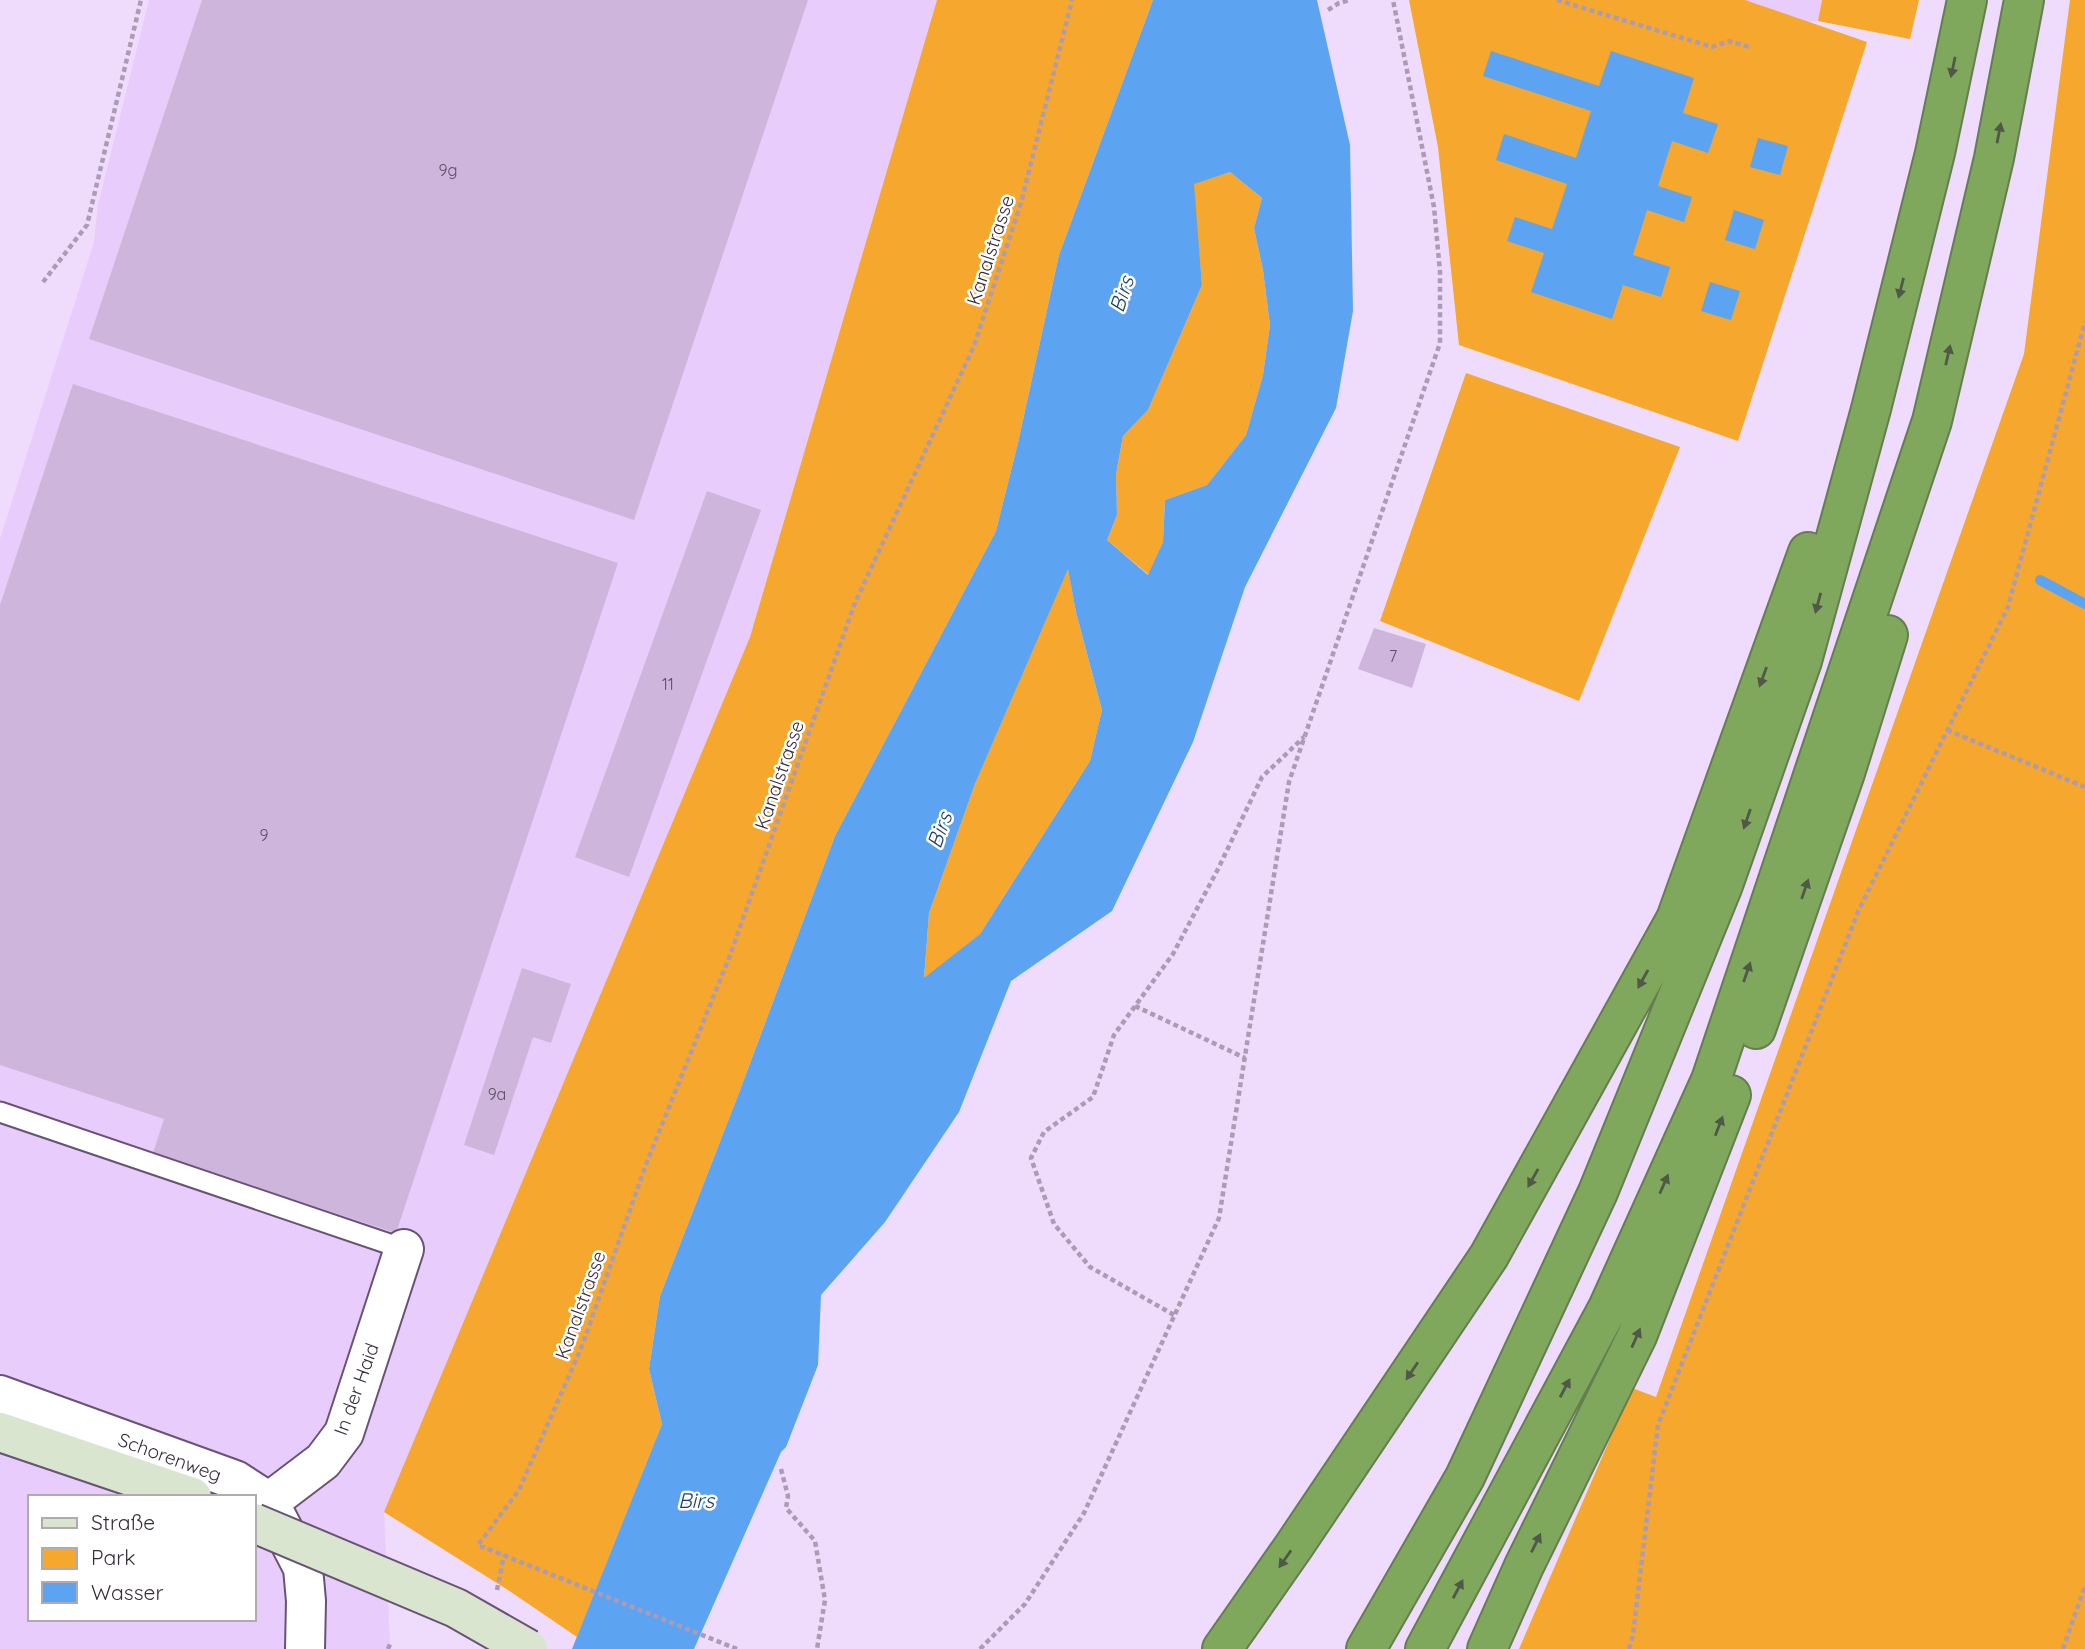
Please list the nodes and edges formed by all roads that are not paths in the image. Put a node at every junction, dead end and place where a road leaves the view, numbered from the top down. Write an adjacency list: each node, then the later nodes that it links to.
1 (1966, 0): 3 (highway, one-way to 3)
2 (2024, 0): 4 (highway, one-way to 2)
3 (1871, 409): 16 (highway, one-way to 16); 17 (highway, one-way to 17)
4 (1932, 421): 18 (highway, one-way to 4); 19 (highway, one-way to 4)
5 (0, 1112): 6 (lane)
6 (404, 1249): 11 (street, In der Haid)
7 (0, 1395): 10 (street, Schorenweg)
8 (0, 1432): 9 (main road)
9 (186, 1495)
10 (247, 1495)
11 (261, 1512): 12 (main road, bridge); 13 (street)
12 (366, 1569): 14 (main road, bridge); 15 (main road, bridge)
13 (304, 1649)
14 (489, 1649)
15 (528, 1649)
16 (1222, 1649)
17 (1366, 1649)
18 (1425, 1649)
19 (1487, 1649)

